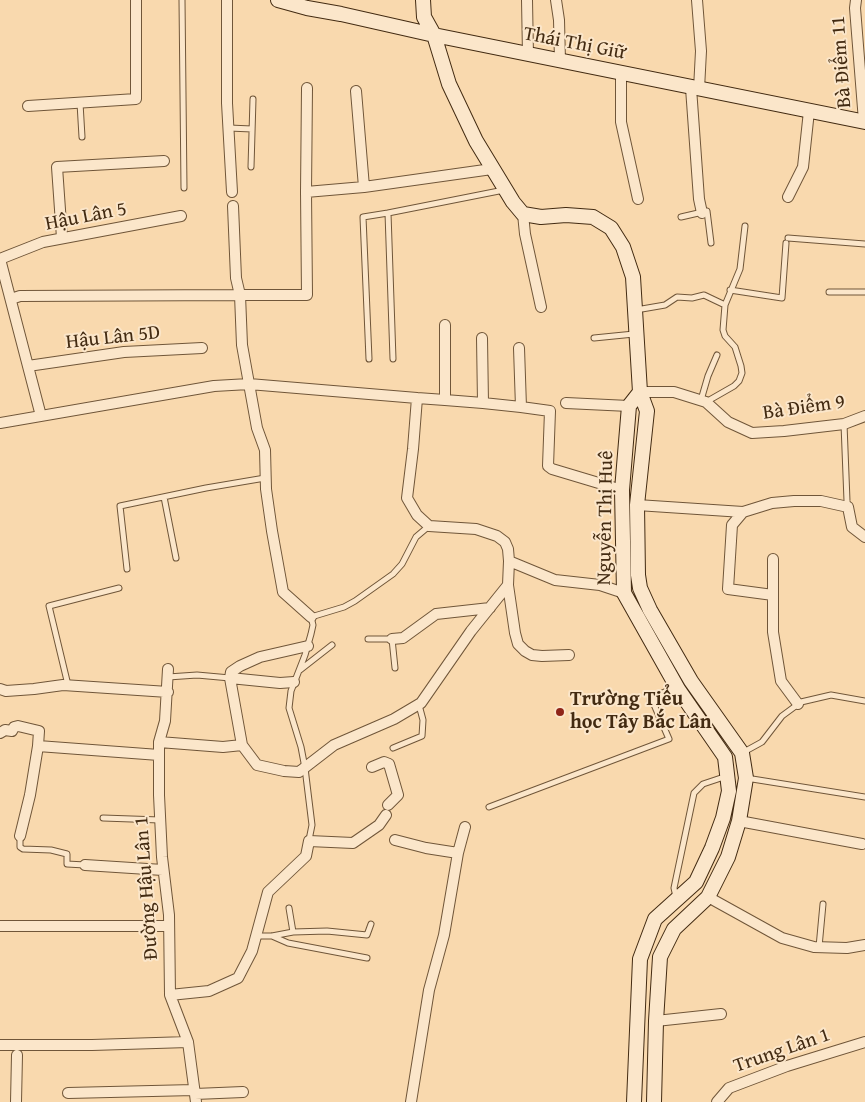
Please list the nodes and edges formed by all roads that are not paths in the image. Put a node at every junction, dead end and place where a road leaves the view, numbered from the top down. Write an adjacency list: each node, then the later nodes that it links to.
1 (136, 0): 18 (street)
2 (182, 0): 29 (lane)
3 (226, 0): 22 (street)
4 (278, 0): 10 (street, Thái Thị Giữ)
5 (423, 0): 10 (street)
6 (527, 0): 11 (street)
7 (556, 0): 12 (street)
8 (697, 0): 15 (street)
9 (856, 0): 21 (street, Bà Điểm 11)
10 (434, 36): 11 (street, Thái Thị Giữ); 27 (street)
11 (528, 55): 12 (street, Thái Thị Giữ)
12 (560, 61): 13 (street, Thái Thị Giữ)
13 (621, 73): 15 (street, Thái Thị Giữ); 34 (street)
14 (307, 88): 32 (street)
15 (695, 88): 20 (street, Thái Thị Giữ); 37 (street)
16 (356, 90): 28 (street)
17 (253, 99): 23 (lane)
18 (80, 103): 19 (street); 24 (lane)
19 (28, 106)
20 (809, 111): 21 (street, Thái Thị Giữ); 33 (street)
21 (865, 121)
22 (228, 128): 23 (lane); 31 (street)
23 (252, 129): 26 (lane)
24 (82, 138)
25 (164, 161): 42 (street)
26 (251, 167)
27 (492, 168): 28 (street); 30 (street)
28 (364, 187): 32 (street)
29 (184, 188)
30 (504, 190): 36 (lane); 38 (street)
31 (232, 192)
32 (306, 192): 49 (street)
33 (788, 197)
34 (638, 199)
35 (232, 206): 49 (street)
36 (388, 213): 61 (lane); 62 (lane)
37 (702, 213): 40 (lane); 43 (lane)
38 (523, 214): 52 (street); 53 (street, Nguyễn Thị Huê)
39 (181, 216): 42 (street, Hậu Lân 5)
40 (681, 217)
41 (745, 226): 46 (lane)
42 (62, 238): 45 (street, Hậu Lân 5)
43 (710, 243)
44 (865, 244): 46 (lane)
45 (0, 259): 50 (street)
46 (730, 290): 51 (lane)
47 (829, 292): 48 (lane)
48 (865, 292)
49 (240, 295): 50 (street); 64 (street)
50 (11, 299): 63 (street)
51 (725, 305): 53 (lane); 68 (lane)
52 (541, 307)
53 (636, 310): 55 (street, Nguyễn Thị Huê)
54 (445, 325): 67 (street)
55 (638, 334): 57 (lane); 65 (street, Nguyễn Thị Huê)
56 (482, 338): 69 (street)
57 (594, 338)
58 (202, 348): 63 (street, Hậu Lân 5D)
59 (519, 348): 72 (street)
60 (717, 355): 68 (lane)
61 (369, 359)
62 (393, 359)
63 (28, 366): 73 (street)
64 (249, 384): 66 (street); 73 (street); 77 (street)
65 (640, 392): 68 (street, Bà Điểm 9); 71 (street); 80 (street, Nguyễn Thị Huê)
66 (417, 398): 67 (street); 83 (street)
67 (445, 400): 69 (street)
68 (704, 401): 76 (street, Bà Điểm 9)
69 (483, 403): 72 (street)
70 (566, 403): 71 (street)
71 (629, 406): 78 (street, Nguyễn Thị Huê)
72 (521, 407): 78 (street)
73 (42, 416): 75 (street)
74 (865, 416): 76 (street, Bà Điểm 9)
75 (0, 423)
76 (844, 424): 81 (lane)
77 (266, 478): 79 (lane); 94 (street)
78 (622, 490): 91 (street, Nguyễn Thị Huê)
79 (164, 497): 85 (lane); 88 (lane)
80 (637, 505): 82 (street); 105 (street, Nguyễn Thị Huê)
81 (848, 508): 82 (street); 84 (street)
82 (743, 512): 92 (street)
83 (429, 526): 87 (street); 94 (lane)
84 (865, 536)
85 (176, 558)
86 (772, 558): 92 (street)
87 (509, 561): 89 (street); 91 (street)
88 (127, 569)
89 (508, 585): 93 (street); 99 (street)
90 (119, 588): 106 (lane)
91 (624, 593): 107 (street, Nguyễn Thị Huê)
92 (773, 594): 113 (street)
93 (490, 608): 96 (street); 112 (street)
94 (311, 617): 98 (lane)
95 (368, 639): 96 (lane)
96 (392, 639): 100 (lane)
97 (332, 645): 101 (lane)
98 (308, 646): 101 (lane); 103 (street)
99 (569, 655)
100 (395, 668)
101 (299, 670): 104 (lane)
102 (168, 673): 103 (lane); 109 (street, Đường Hậu Lân 1)
103 (230, 678): 104 (street); 116 (street)
104 (294, 682): 122 (lane)
105 (691, 682): 107 (street); 119 (street, Nguyễn Thị Huê)
106 (68, 685): 108 (street); 109 (street)
107 (678, 689): 110 (street); 123 (street, Nguyễn Thị Huê)
108 (0, 690)
109 (168, 692): 115 (street, Đường Hậu Lân 1)
110 (652, 700): 126 (lane)
111 (865, 701): 113 (lane)
112 (418, 704): 118 (lane); 122 (street)
113 (798, 704): 119 (lane)
114 (0, 733): 117 (street)
115 (159, 742): 116 (street); 120 (street, Đường Hậu Lân 1)
116 (242, 745): 122 (street)
117 (38, 746): 120 (street); 131 (street)
118 (393, 748)
119 (742, 753): 124 (street, Nguyễn Thị Huê)
120 (159, 755): 128 (street, Đường Hậu Lân 1)
121 (372, 767): 133 (street)
122 (305, 768): 133 (lane)
123 (727, 776): 139 (street, Nguyễn Thị Huê); 139 (lane)
124 (746, 778): 125 (lane); 129 (street, Nguyễn Thị Huê)
125 (865, 797)
126 (489, 807)
127 (103, 818): 128 (lane)
128 (160, 820): 137 (street, Đường Hậu Lân 1)
129 (739, 821): 134 (street); 138 (street, Nguyễn Thị Huê)
130 (465, 826): 135 (street)
131 (20, 836): 136 (lane)
132 (395, 840): 135 (street)
133 (309, 841): 146 (street)
134 (862, 844)
135 (458, 853): 162 (street)
136 (85, 865): 137 (street)
137 (163, 870): 144 (street, Đường Hậu Lân 1)
138 (708, 897): 149 (street); 153 (street, Nguyễn Thị Huê)
139 (677, 899): 163 (street, Nguyễn Thị Huê)
140 (823, 904): 149 (lane)
141 (289, 908): 145 (lane)
142 (372, 924): 145 (lane)
143 (0, 926): 144 (street)
144 (169, 926): 151 (street, Đường Hậu Lân 1)
145 (293, 932): 147 (lane)
146 (256, 936): 147 (lane); 151 (street)
147 (272, 936): 150 (lane)
148 (865, 945): 149 (street)
149 (819, 947)
150 (366, 958)
151 (170, 995): 154 (street, Đường Hậu Lân 1)
152 (721, 1014): 153 (street)
153 (656, 1021): 164 (street, Nguyễn Thị Huê)
154 (188, 1042): 156 (street); 160 (street, Đường Hậu Lân 1)
155 (865, 1042): 165 (street, Trung Lân 1)
156 (0, 1045)
157 (17, 1055): 161 (street)
158 (243, 1092): 160 (street)
159 (68, 1093): 160 (street)
160 (195, 1095)
161 (16, 1102)
162 (411, 1102)
163 (634, 1102)
164 (654, 1102)
165 (717, 1102)

